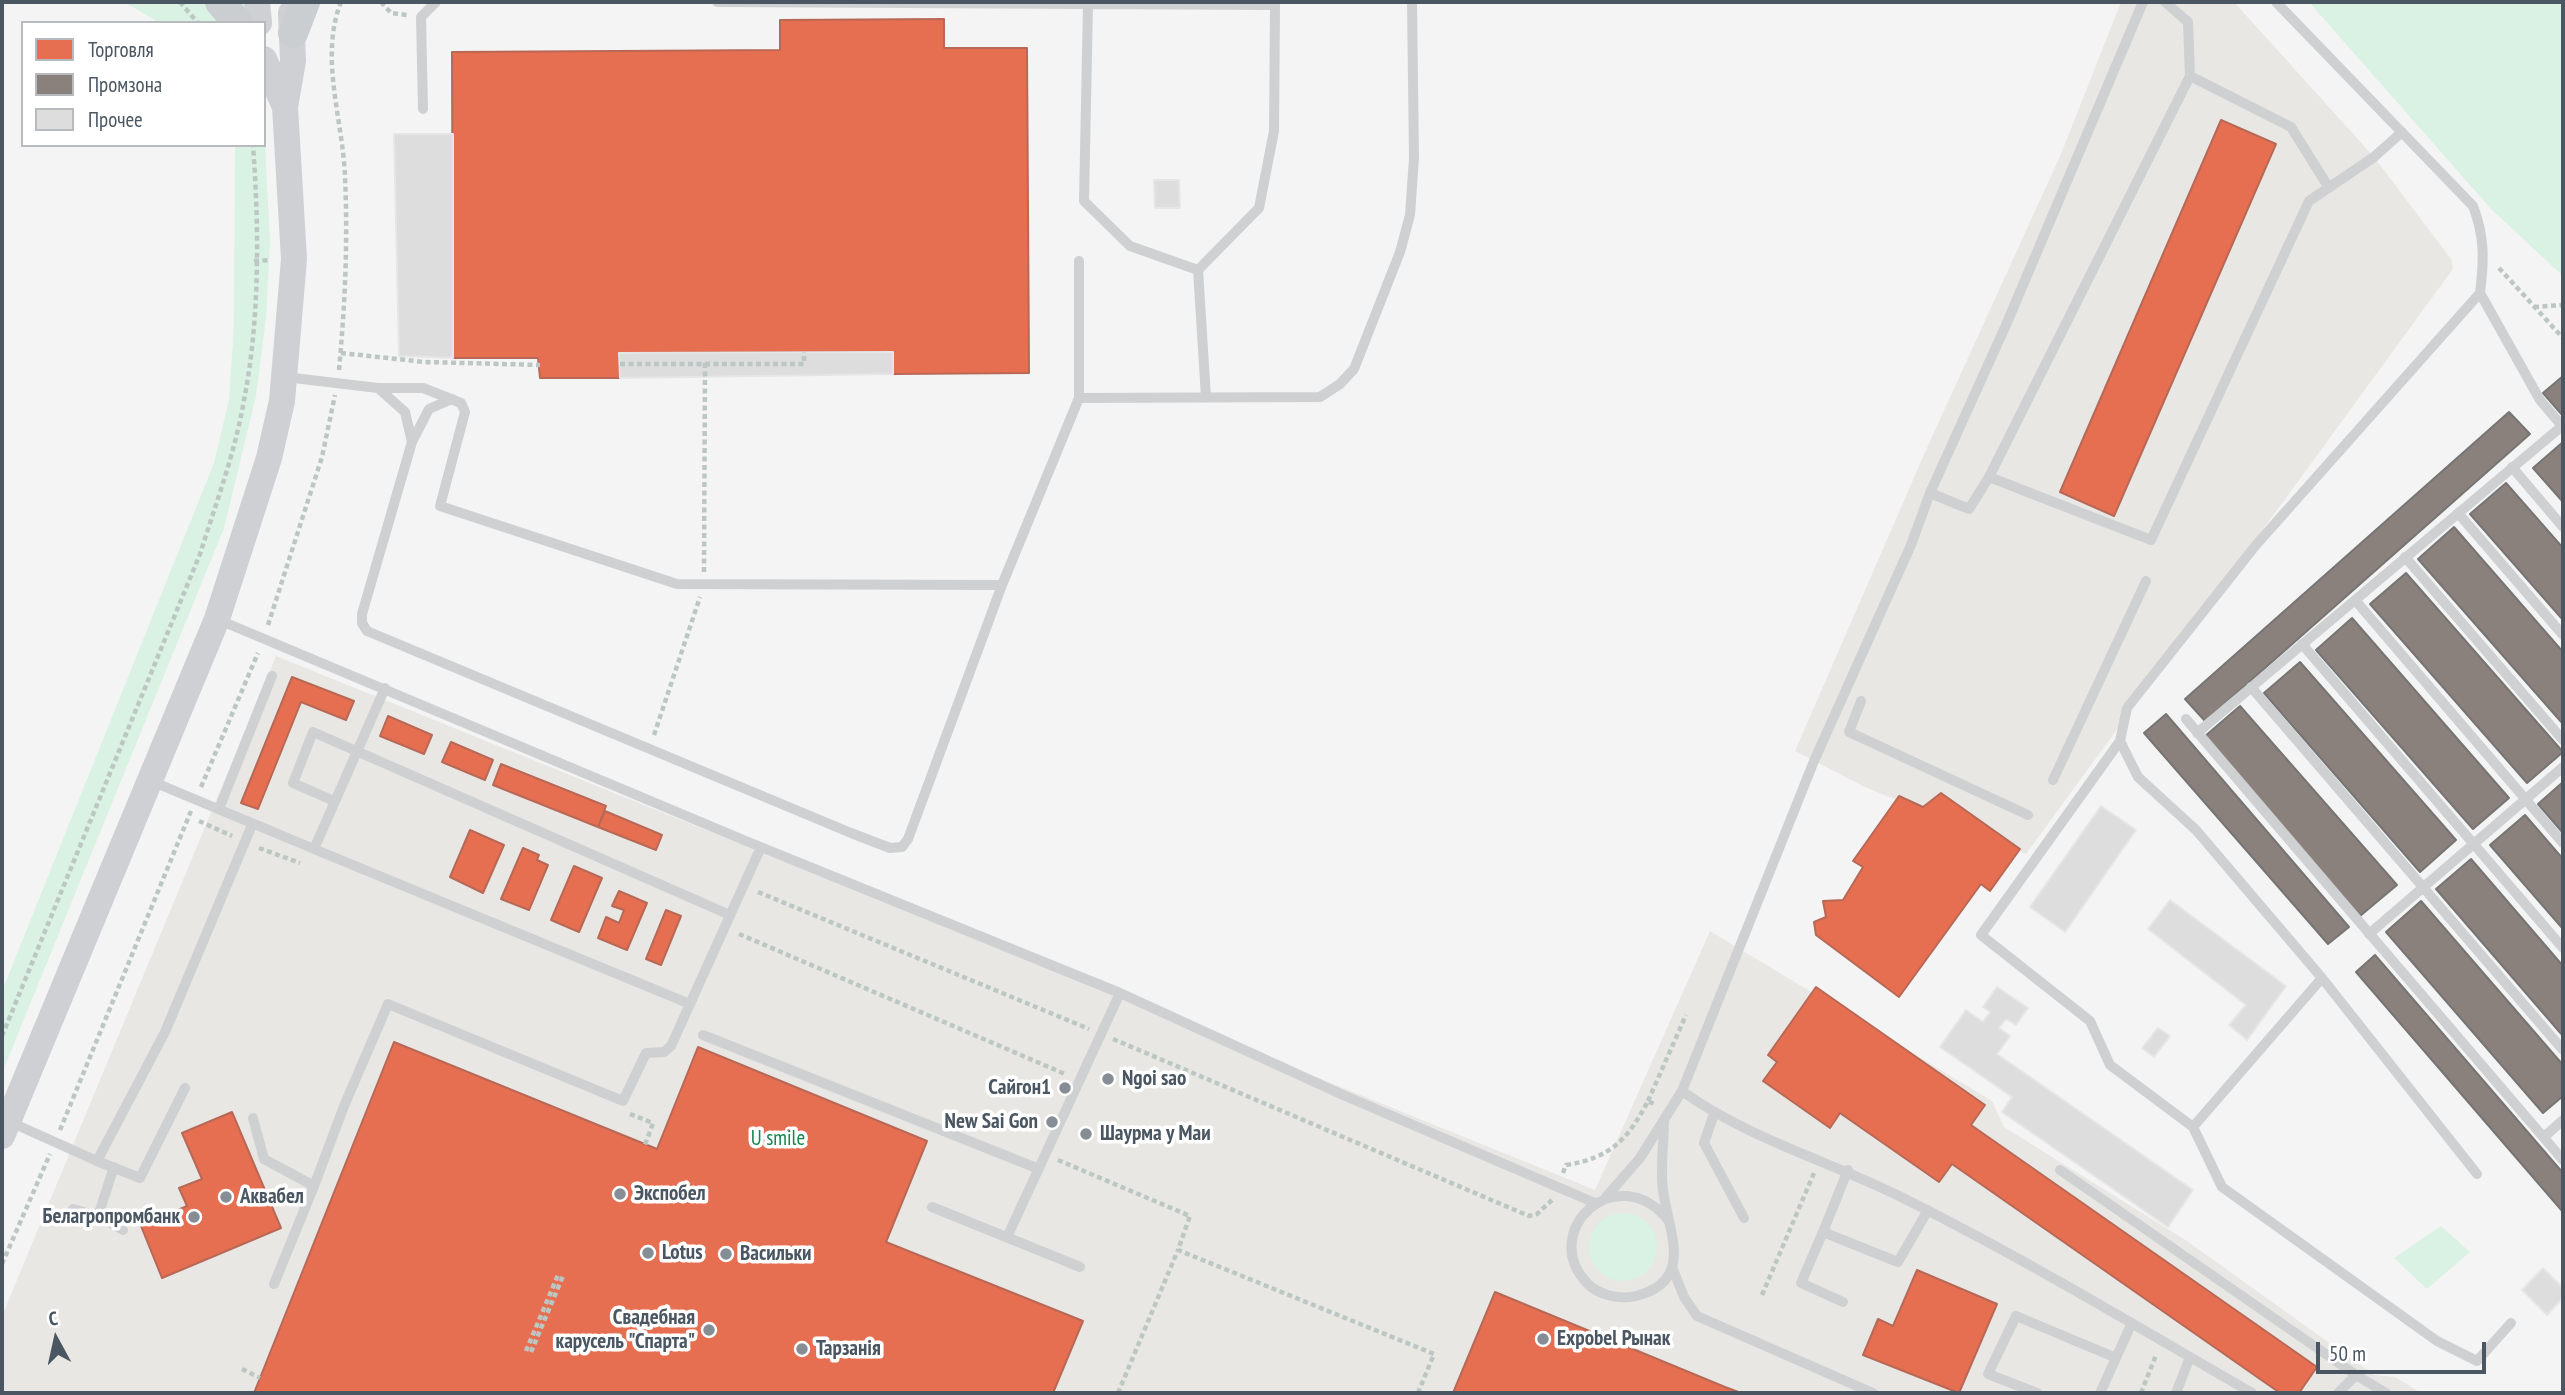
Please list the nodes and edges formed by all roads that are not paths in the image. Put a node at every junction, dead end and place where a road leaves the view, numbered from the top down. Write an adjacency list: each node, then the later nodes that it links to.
1 (220, 2): 12 (main road)
2 (257, 2): 13 (main road)
3 (290, 2): 14 (main road)
4 (305, 2): 14 (main road)
5 (436, 2): 18 (lane)
6 (717, 2): 11 (lane)
7 (1412, 2): 26 (lane)
8 (2143, 2): 33 (lane)
9 (2165, 2): 16 (lane)
10 (2276, 2): 19 (lane)
11 (1088, 5): 22 (lane); 22 (lane)
12 (236, 21)
13 (259, 21)
14 (293, 33): 17 (main road)
15 (266, 64): 17 (main road)
16 (2190, 76): 20 (lane); 32 (lane)
17 (285, 107): 24 (main road)
18 (424, 109)
19 (2402, 132): 20 (lane); 23 (lane)
20 (2329, 188): 32 (lane)
21 (1079, 261): 27 (lane)
22 (1198, 270): 26 (lane)
23 (2480, 293): 29 (lane); 50 (lane)
24 (285, 377): 25 (lane); 40 (main road)
25 (378, 388): 28 (lane); 30 (lane)
26 (1206, 397): 27 (lane)
27 (1079, 398): 38 (lane)
28 (452, 399): 30 (lane); 38 (lane)
29 (2563, 426): 31 (lane)
30 (412, 442): 38 (lane)
31 (2512, 467): 34 (lane); 35 (lane)
32 (1989, 477): 33 (lane)
33 (1930, 493): 74 (lane)
34 (2458, 513): 36 (lane); 41 (lane)
35 (2563, 527)
36 (2405, 557): 39 (lane); 49 (lane)
37 (2146, 581): 53 (lane)
38 (1002, 584)
39 (2355, 600): 42 (lane); 55 (lane)
40 (217, 619): 45 (lane); 54 (main road)
41 (2563, 635)
42 (2302, 644): 44 (lane); 61 (lane)
43 (272, 677): 57 (lane)
44 (2251, 687): 48 (lane); 64 (lane)
45 (386, 688): 51 (lane); 62 (lane)
46 (1861, 701): 58 (lane)
47 (2186, 719): 48 (lane)
48 (2197, 733): 66 (lane)
49 (2563, 740)
50 (2120, 741): 68 (lane); 79 (lane)
51 (355, 750): 56 (lane); 56 (lane); 65 (lane)
52 (2563, 767): 55 (lane)
53 (2053, 780)
54 (150, 781): 57 (lane); 80 (main road)
55 (2526, 799): 60 (lane); 61 (lane)
56 (334, 802): 63 (lane)
57 (219, 808): 59 (lane)
58 (2028, 815)
59 (252, 825): 63 (lane); 83 (lane)
60 (2563, 843)
61 (2474, 844): 64 (lane); 67 (lane)
62 (761, 847): 65 (lane); 69 (lane)
63 (314, 849): 70 (lane)
64 (2423, 887): 66 (lane); 72 (lane)
65 (730, 915): 70 (lane)
66 (2369, 934): 81 (lane)
67 (2563, 948)
68 (2322, 978): 79 (lane); 88 (lane)
69 (1120, 993): 85 (lane); 91 (lane)
70 (691, 1004): 89 (lane)
71 (703, 1035): 85 (lane)
72 (2563, 1050)
73 (185, 1088): 84 (lane)
74 (1682, 1091): 75 (lane); 78 (lane)
75 (1714, 1114): 86 (lane); 96 (lane)
76 (253, 1118): 89 (lane)
77 (2563, 1120): 81 (lane)
78 (1664, 1121): 90 (lane); 97 (lane)
79 (2193, 1127): 105 (lane)
80 (5, 1129): 83 (lane)
81 (2544, 1137): 82 (lane)
82 (2563, 1160)
83 (97, 1161): 84 (lane)
84 (114, 1167): 95 (lane)
85 (1038, 1169): 100 (lane)
86 (1848, 1170): 94 (lane); 99 (lane)
87 (2060, 1170): 109 (lane)
88 (2477, 1174)
89 (314, 1186): 103 (lane)
90 (1606, 1197): 91 (lane); 97 (lane)
91 (1595, 1203): 102 (lane)
92 (932, 1207): 100 (lane)
93 (73, 1209): 95 (lane)
94 (1928, 1210): 99 (lane); 106 (lane)
95 (98, 1216): 98 (lane)
96 (1744, 1218)
97 (1669, 1221): 102 (lane)
98 (123, 1230)
99 (1823, 1232): 104 (lane)
100 (1008, 1235): 101 (lane)
101 (1080, 1266)
102 (1672, 1267): 110 (lane)
103 (274, 1284)
104 (1843, 1302)
105 (2511, 1323)
106 (2131, 1325): 107 (lane); 108 (lane)
107 (2114, 1357): 111 (lane); 112 (lane)
108 (2190, 1357): 113 (lane); 114 (lane)
109 (2357, 1375): 115 (lane); 116 (lane)
110 (1873, 1393)
111 (2037, 1393)
112 (2100, 1393)
113 (2176, 1393)
114 (2252, 1393)
115 (2338, 1393)
116 (2386, 1393)

